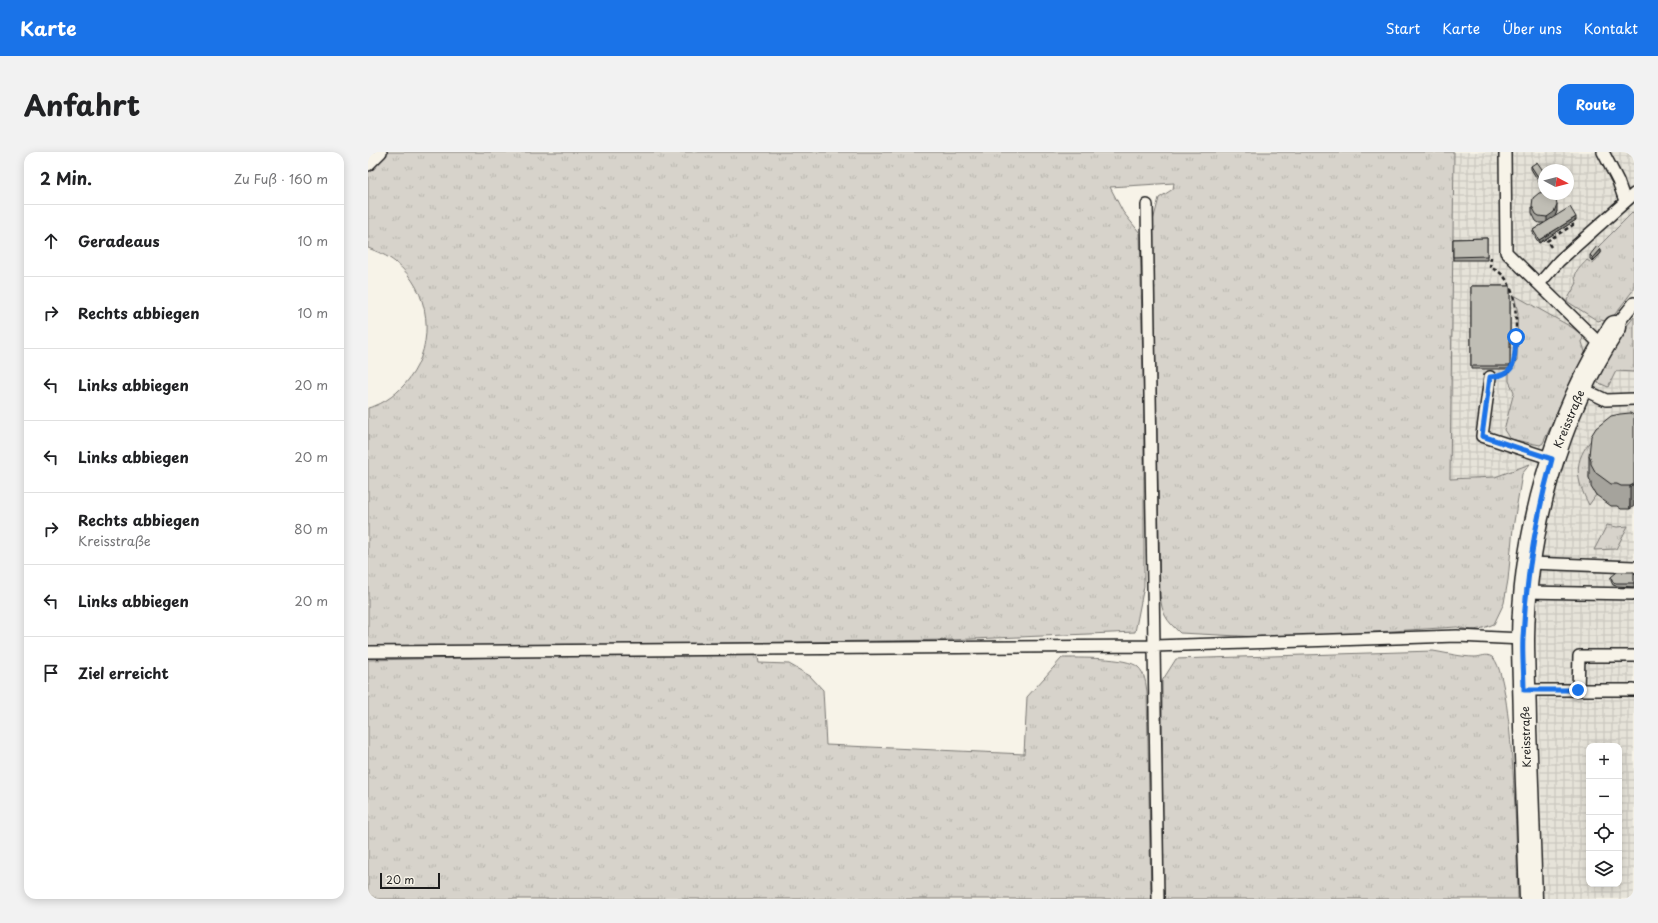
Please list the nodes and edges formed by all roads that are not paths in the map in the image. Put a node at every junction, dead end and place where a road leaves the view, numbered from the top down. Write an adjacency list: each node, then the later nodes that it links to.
1 (381, 152): 4 (lane)
2 (1505, 152): 8 (lane)
3 (1603, 152): 6 (lane)
4 (368, 165)
5 (1634, 194): 6 (lane)
6 (1625, 201): 8 (lane)
7 (1147, 205): 21 (lane)
8 (1539, 284): 11 (lane)
9 (1634, 302): 10 (lane)
10 (1615, 327): 11 (street, Kreisstraße)
11 (1602, 346): 13 (street, Kreisstraße)
12 (1490, 377): 15 (lane)
13 (1581, 388): 14 (lane); 15 (street, Kreisstraße)
14 (1634, 399)
15 (1552, 459): 16 (street, Kreisstraße)
16 (1530, 563): 17 (lane); 18 (street, Kreisstraße)
17 (1634, 566)
18 (1526, 592): 19 (lane); 20 (street, Kreisstraße)
19 (1634, 594)
20 (1523, 639): 21 (lane); 24 (street, Kreisstraße)
21 (1154, 646): 22 (lane); 27 (lane)
22 (368, 652)
23 (1634, 656): 25 (lane)
24 (1524, 690): 25 (lane); 28 (street, Kreisstraße)
25 (1578, 690): 26 (lane)
26 (1634, 690)
27 (1158, 899)
28 (1531, 899)

